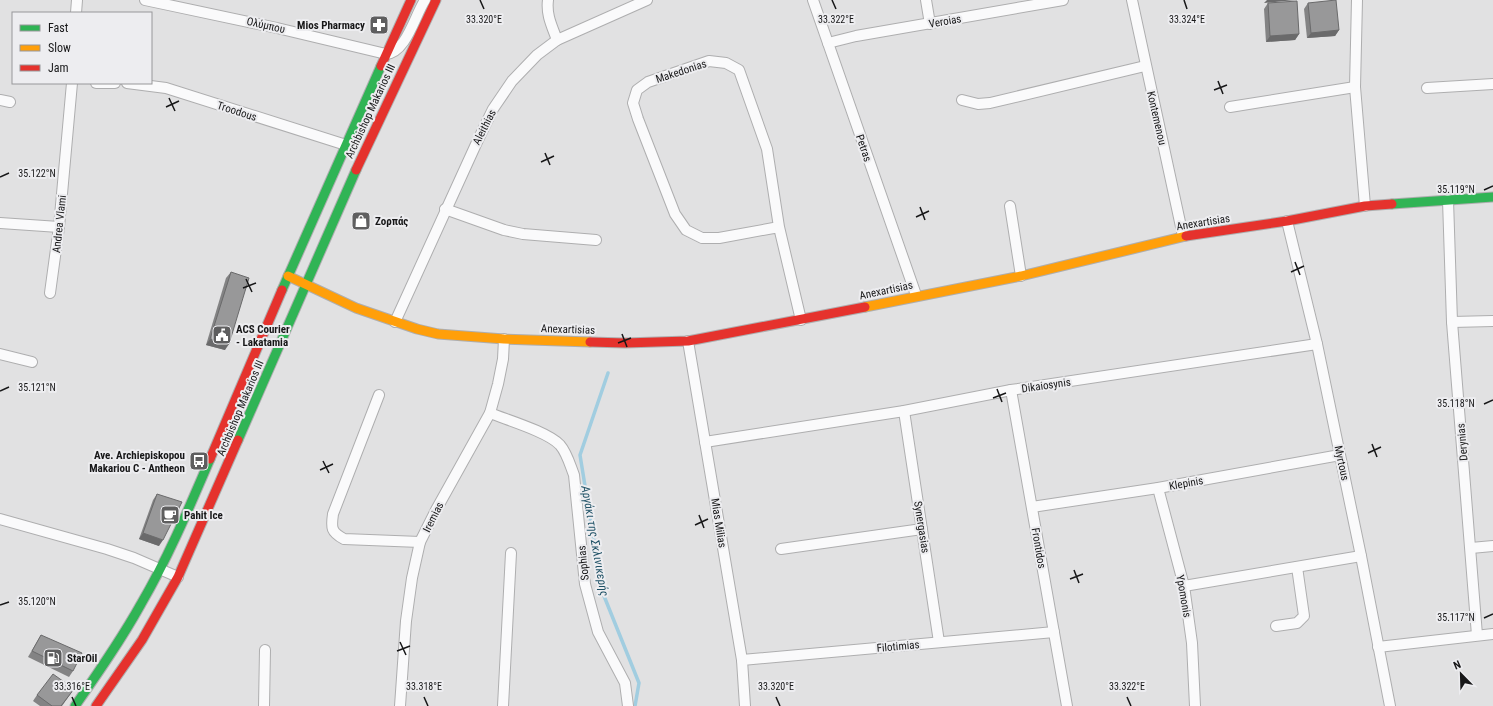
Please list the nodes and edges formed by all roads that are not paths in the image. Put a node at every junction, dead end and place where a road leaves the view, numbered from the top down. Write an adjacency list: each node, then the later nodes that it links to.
1 (77, 0): 13 (street)
2 (145, 0): 17 (street, Ολύμπου)
3 (411, 0): 17 (main road, Archbishop Makarios III)
4 (425, 0): 17 (street)
5 (436, 0): 40 (main road, Archbishop Makarios III)
6 (548, 0): 15 (street)
7 (647, 0): 15 (street, Aleithias)
8 (813, 0): 16 (street, Petras)
9 (926, 0): 14 (street)
10 (1063, 0): 14 (street, Veroias)
11 (1132, 0): 18 (street, Kontemenou)
12 (1357, 0): 22 (street)
13 (76, 12)
14 (930, 24): 16 (street, Veroias)
15 (558, 40): 31 (street, Aleithias)
16 (828, 43): 42 (street, Petras)
17 (386, 54): 26 (main road, Archbishop Makarios III)
18 (1145, 66): 24 (street); 36 (street, Kontemenou)
19 (72, 84): 34 (street, Andrea Vlami)
20 (135, 84): 26 (street, Troodous)
21 (1493, 84): 23 (street)
22 (1355, 87): 25 (street); 30 (street)
23 (1427, 88)
24 (962, 100)
25 (1230, 107)
26 (346, 145): 38 (main road, Archbishop Makarios III)
27 (1493, 197): 28 (main road, Anexartisias)
28 (1448, 200): 30 (main road, Anexartisias); 46 (street, Derynias)
29 (1010, 206): 39 (street)
30 (1365, 206): 32 (main road, Anexartisias)
31 (445, 209): 37 (street); 45 (street, Aleithias)
32 (1287, 221): 36 (main road, Anexartisias); 49 (street, Myrtous)
33 (0, 223): 34 (street)
34 (59, 227): 41 (street, Andrea Vlami)
35 (779, 227): 35 (street, Makedonias); 43 (street, Makedonias)
36 (1183, 236): 39 (main road, Anexartisias)
37 (596, 240)
38 (288, 276): 40 (main road, Anexartisias); 69 (main road, Archbishop Makarios III)
39 (1021, 276): 42 (main road, Anexartisias)
40 (306, 284): 45 (main road, Anexartisias); 70 (main road, Archbishop Makarios III)
41 (50, 293)
42 (916, 296): 43 (main road, Anexartisias)
43 (801, 320): 48 (main road, Anexartisias)
44 (1493, 321): 46 (street)
45 (395, 322): 47 (main road, Anexartisias)
46 (1452, 322): 64 (street, Derynias)
47 (504, 339): 48 (main road, Anexartisias); 55 (street, Iremias)
48 (688, 341): 56 (street, Mias Milias)
49 (1317, 344): 52 (street, Dikaiosynis); 57 (street, Myrtous)
50 (0, 354): 51 (street)
51 (32, 362)
52 (1011, 390): 54 (street, Dikaiosynis); 59 (street, Frontidos)
53 (379, 395): 62 (street)
54 (904, 411): 56 (street, Dikaiosynis); 61 (street, Synergasias)
55 (490, 413): 62 (street, Iremias); 85 (street, Sophias)
56 (705, 442): 79 (street, Mias Milias)
57 (1340, 455): 58 (street, Klepinis); 67 (street, Myrtous)
58 (1158, 488): 59 (street, Klepinis); 71 (street, Ypomonis)
59 (1032, 507): 73 (street, Frontidos)
60 (0, 519): 69 (street)
61 (922, 529): 65 (street); 76 (street, Synergasias)
62 (420, 542): 83 (street, Iremias)
63 (1493, 546): 64 (street)
64 (1471, 548): 75 (street, Derynias)
65 (781, 549)
66 (511, 553): 84 (street)
67 (1361, 556): 68 (street); 77 (street, Myrtous)
68 (1297, 567): 71 (street); 72 (street)
69 (160, 570): 70 (street); 80 (main road, Archbishop Makarios III)
70 (178, 578): 81 (main road, Archbishop Makarios III)
71 (1184, 586): 88 (street, Ypomonis)
72 (1276, 626)
73 (1054, 632): 76 (street, Filotimias); 87 (street, Frontidos)
74 (1493, 634): 75 (street)
75 (1477, 636): 77 (street)
76 (939, 642): 79 (street, Filotimias)
77 (1378, 647): 89 (street, Myrtous)
78 (265, 650): 82 (street)
79 (742, 660): 86 (street, Mias Milias)
80 (75, 706)
81 (96, 706)
82 (264, 706)
83 (400, 706)
84 (503, 706)
85 (628, 706)
86 (745, 706)
87 (1068, 706)
88 (1195, 706)
89 (1390, 706)

